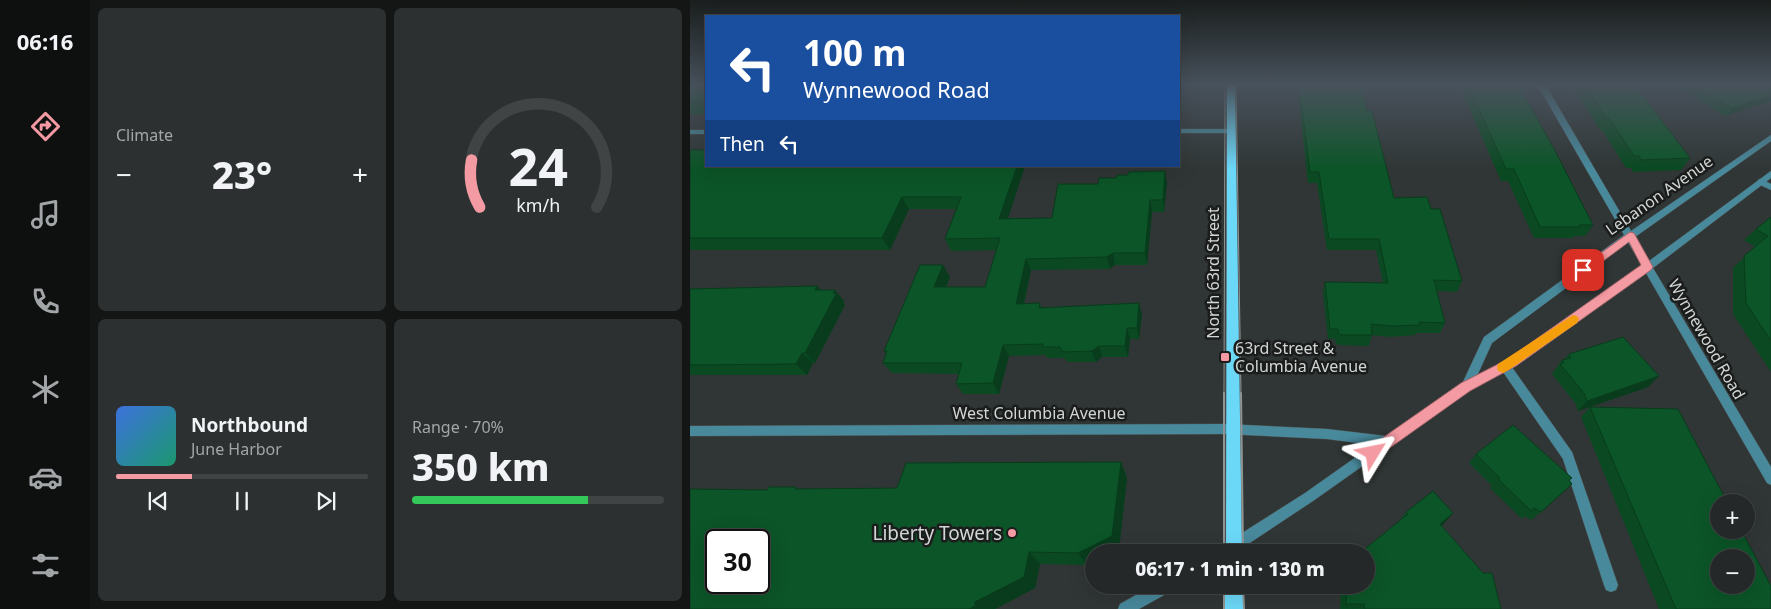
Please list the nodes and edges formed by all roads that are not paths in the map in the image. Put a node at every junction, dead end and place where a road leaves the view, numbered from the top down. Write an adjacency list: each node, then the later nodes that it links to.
1 (1231, 112): 4 (main road, North 63rd Street)
2 (1558, 112): 11 (street, Wynnewood Road)
3 (1180, 131): 4 (street)
4 (1231, 131): 15 (main road, North 63rd Street)
5 (690, 132): 6 (street)
6 (705, 132)
7 (1771, 137): 11 (street, Lebanon Avenue)
8 (1771, 174): 9 (street, Lebanon Avenue)
9 (1761, 182): 10 (street); 12 (street, Lebanon Avenue)
10 (1771, 187)
11 (1630, 236): 12 (street, Wynnewood Road); 14 (street, Lebanon Avenue)
12 (1647, 267): 13 (street, Lebanon Avenue); 18 (street, Wynnewood Road)
13 (1505, 366): 14 (street, Lebanon Avenue); 21 (street)
14 (1466, 387): 17 (street, Lebanon Avenue)
15 (1233, 429): 16 (street, West Columbia Avenue); 17 (street, West Columbia Avenue); 19 (main road, North 63rd Street)
16 (690, 431)
17 (1388, 442): 20 (street, Lebanon Avenue)
18 (1771, 479)
19 (1231, 544)
20 (1241, 544)
21 (1612, 585)
22 (1152, 594): 24 (street)
23 (1234, 594): 25 (main road)
24 (1125, 609)
25 (1234, 609)

